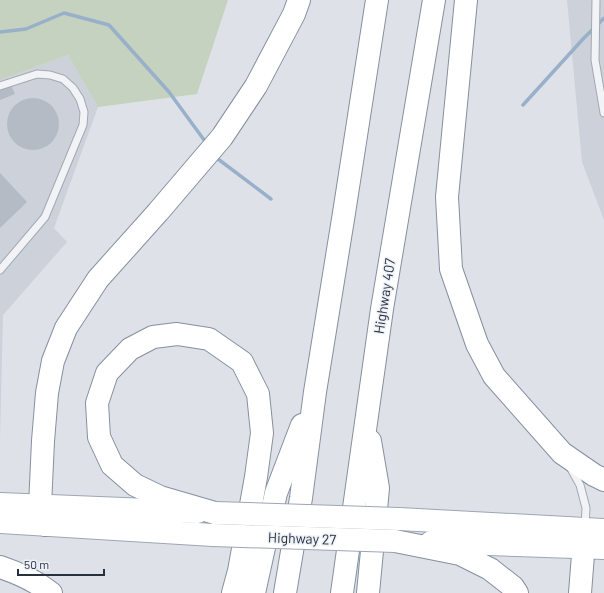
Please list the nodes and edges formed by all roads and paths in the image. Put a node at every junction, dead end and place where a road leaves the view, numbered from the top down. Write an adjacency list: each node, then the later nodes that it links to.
1 (299, 0): 15 (main road)
2 (377, 0): 9 (main road)
3 (434, 0): 10 (main road, Highway 407)
4 (466, 0): 11 (main road)
5 (596, 0): 7 (lane)
6 (0, 86): 8 (lane)
7 (604, 113)
8 (0, 270)
9 (315, 392): 22 (main road); 23 (main road)
10 (366, 421): 24 (main road, Highway 407); 25 (main road)
11 (562, 453): 12 (main road); 17 (lane)
12 (604, 480)
13 (0, 504): 15 (main road, Highway 27)
14 (215, 513): 15 (main road, Highway 27); 17 (main road, Highway 27, bridge); 21 (main road)
15 (43, 515): 16 (main road, Highway 27); 18 (main road, Highway 27, bridge)
16 (0, 522)
17 (594, 538): 18 (main road, Highway 27); 27 (main road)
18 (395, 541): 26 (main road)
19 (0, 567): 20 (main road)
20 (51, 593)
21 (233, 593)
22 (254, 593)
23 (285, 593)
24 (342, 593)
25 (368, 593)
26 (517, 593)
27 (580, 593)

